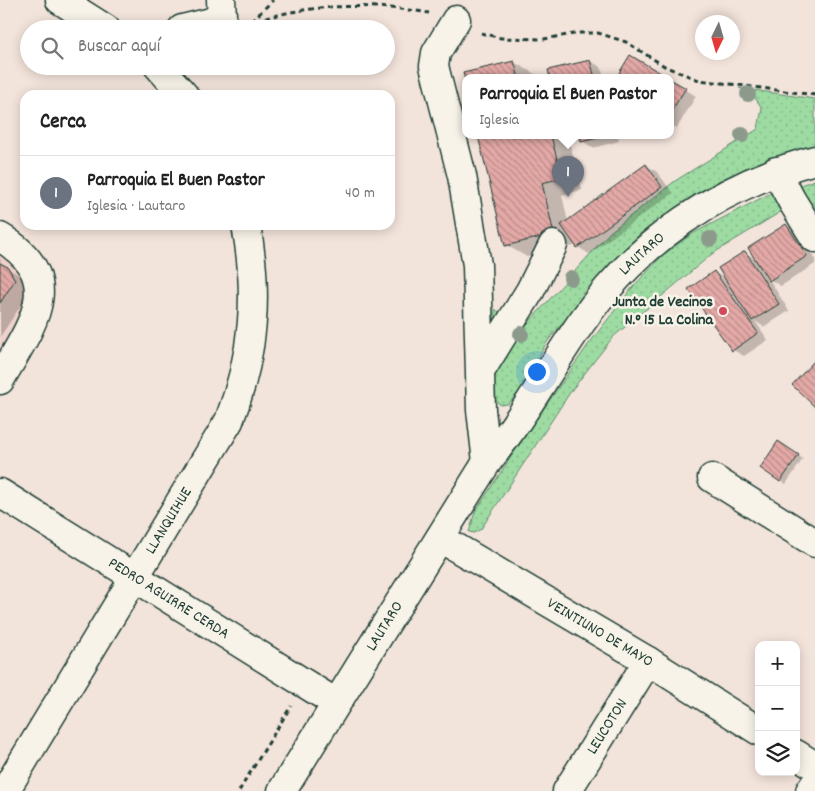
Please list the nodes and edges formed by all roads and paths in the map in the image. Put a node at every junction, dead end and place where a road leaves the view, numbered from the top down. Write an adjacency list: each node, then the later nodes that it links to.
1 (60, 0): 4 (street)
2 (221, 0): 5 (street)
3 (273, 0): 6 (path)
4 (92, 20)
5 (213, 20)
6 (252, 20)
7 (258, 20): 8 (path)
8 (456, 20): 11 (path); 18 (street)
9 (166, 75): 10 (street)
10 (180, 90)
11 (815, 95)
12 (815, 160): 13 (street, LAUTARO)
13 (776, 171): 16 (street); 20 (street, LAUTARO)
14 (247, 230): 25 (street, LLANQUIHUE)
15 (0, 237): 19 (street)
16 (815, 238)
17 (553, 245): 18 (street)
18 (481, 370): 20 (street)
19 (0, 380)
20 (487, 462): 23 (street, LAUTARO)
21 (712, 478): 24 (street)
22 (0, 493): 25 (street, PEDRO AGUIRRE CERDA)
23 (440, 538): 26 (street, VEINTIUNO DE MAYO); 28 (street, LAUTARO)
24 (815, 542)
25 (136, 578): 28 (street, PEDRO AGUIRRE CERDA); 33 (street, LLANQUIHUE)
26 (648, 661): 29 (street, VEINTIUNO DE MAYO); 36 (street, LEUCOTON)
27 (292, 703): 34 (path)
28 (336, 703): 35 (street, LAUTARO)
29 (755, 728)
30 (800, 757): 31 (street)
31 (815, 766)
32 (815, 784): 37 (street)
33 (5, 791)
34 (239, 791)
35 (282, 791)
36 (567, 791)
37 (810, 791)

